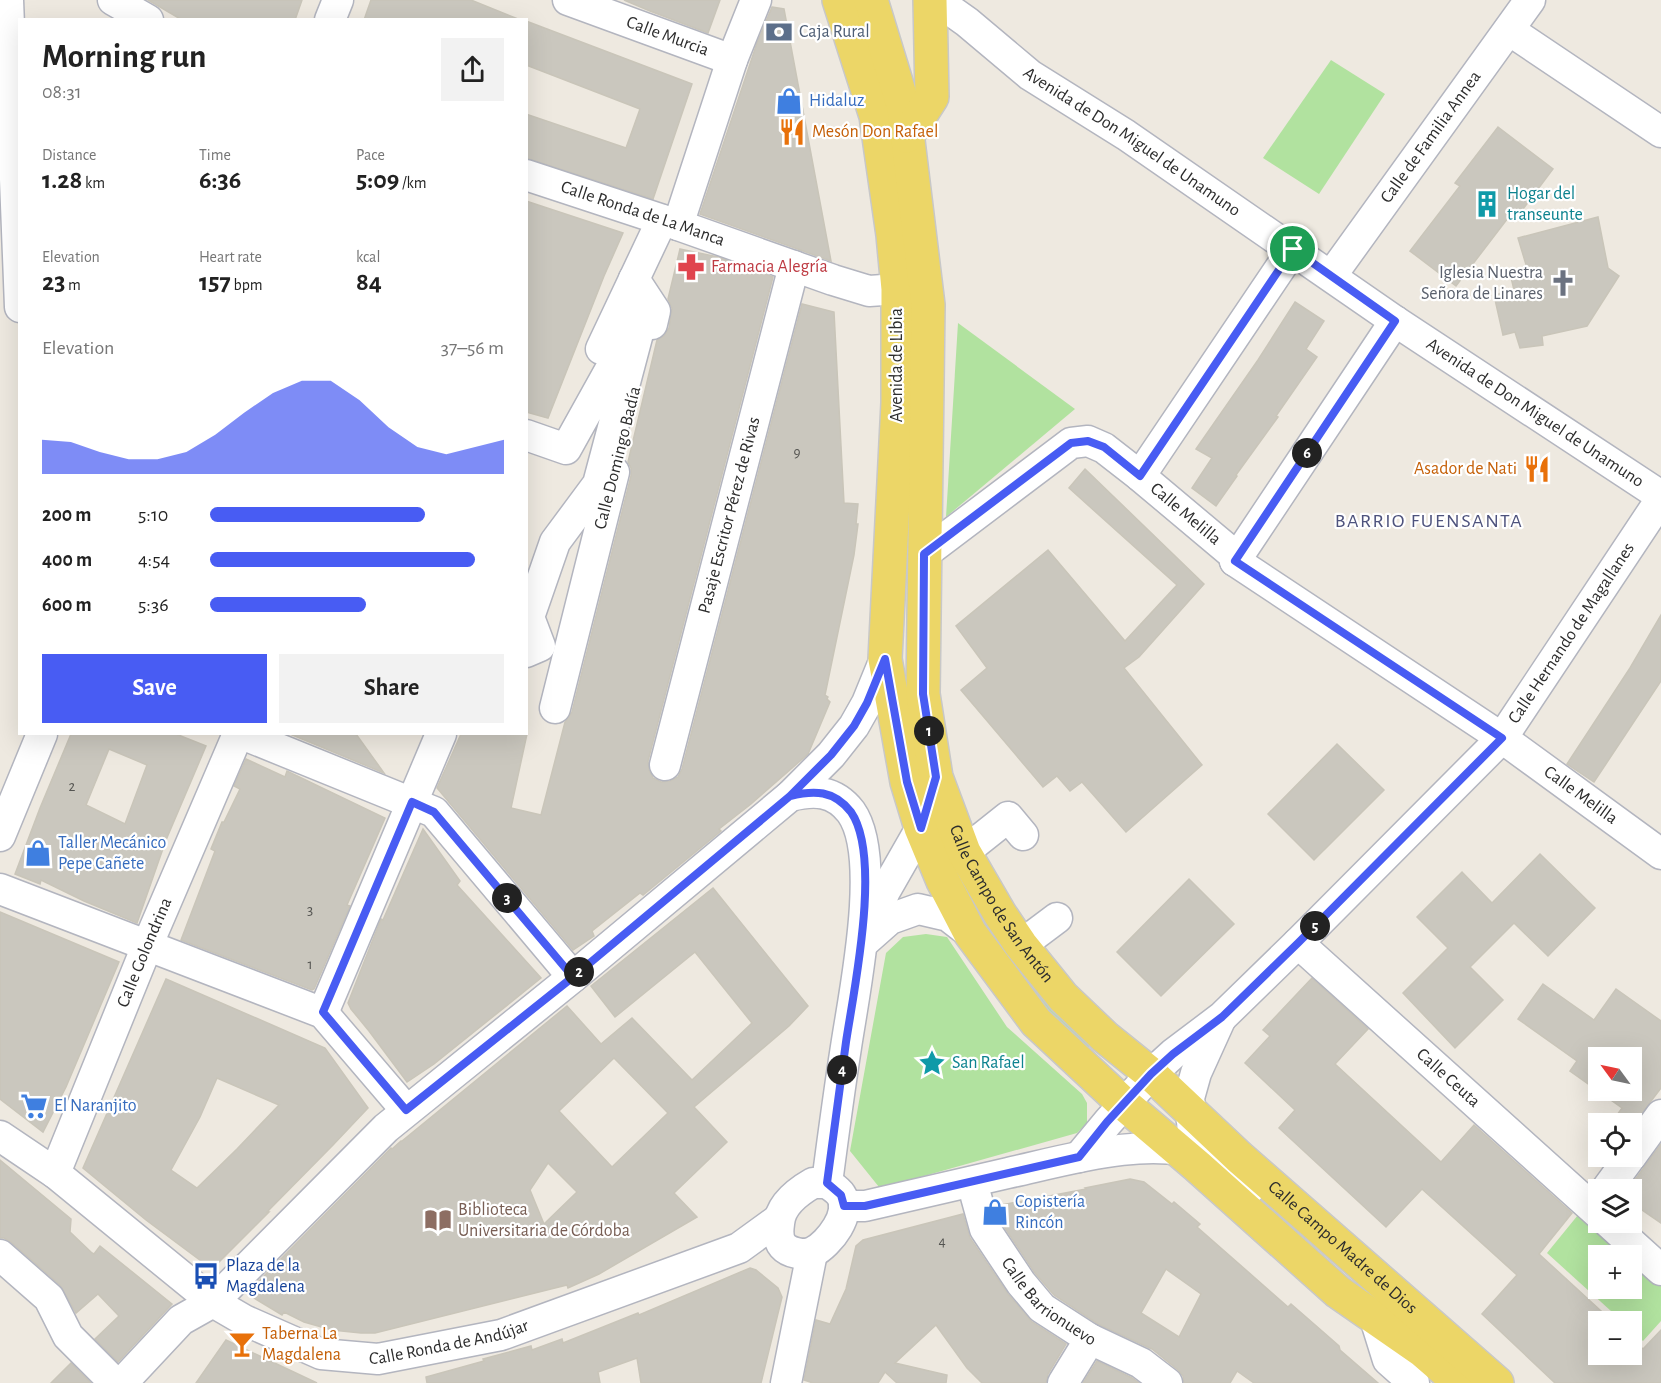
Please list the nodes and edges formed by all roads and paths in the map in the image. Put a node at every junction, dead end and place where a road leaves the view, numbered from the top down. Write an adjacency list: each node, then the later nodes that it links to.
1 (8, 0): 20 (street)
2 (113, 0): 11 (street)
3 (338, 0): 12 (street)
4 (568, 0): 14 (street, Calle Murcia)
5 (756, 0): 14 (street)
6 (839, 0): 26 (main road, Avenida de Libia)
7 (871, 0): 16 (main road, Avenida de Libia)
8 (930, 0): 16 (main road)
9 (936, 0): 19 (street, Avenida de Don Miguel de Unamuno)
10 (1530, 0): 13 (street, Calle de Familia Annea)
11 (144, 18)
12 (331, 18)
13 (1509, 30): 15 (street); 22 (street, Calle de Familia Annea)
14 (732, 60): 18 (street)
15 (1661, 132)
16 (907, 136): 32 (main road, Avenida de Libia)
17 (528, 176): 18 (street, Calle Ronda de La Manca)
18 (670, 223): 21 (street, Calle Ronda de La Manca); 23 (street)
19 (1293, 249): 22 (street, Avenida de Don Miguel de Unamuno); 30 (street, Calle Melilla)
20 (18, 259)
21 (794, 266): 26 (street, Calle Ronda de La Manca); 46 (street, Pasaje Escritor Pérez de Rivas)
22 (1331, 276): 27 (street, Avenida de Don Miguel de Unamuno)
23 (634, 279): 28 (street); 34 (street, Calle Domingo Badía)
24 (0, 284): 25 (street)
25 (18, 285)
26 (898, 289): 37 (main road, Avenida de Libia)
27 (1395, 321): 31 (street, Avenida de Don Miguel de Unamuno); 33 (street)
28 (528, 429)
29 (528, 436): 35 (street)
30 (1140, 476): 32 (street); 33 (street, Calle Melilla)
31 (1661, 498): 45 (street, Calle Hernando de Magallanes)
32 (924, 554): 38 (main road, Avenida de Libia)
33 (1235, 561): 45 (street, Calle Melilla)
34 (571, 641): 36 (street); 39 (street, Calle Domingo Badía)
35 (528, 651)
36 (528, 657)
37 (885, 659): 44 (main road, Avenida de Libia); 48 (street)
38 (923, 694): 47 (main road, Calle Campo de San Antón)
39 (555, 708)
40 (240, 735): 61 (street, Calle Golondrina)
41 (243, 735): 49 (street)
42 (441, 735): 49 (street)
43 (39, 736): 52 (street)
44 (898, 736): 50 (main road, Calle Campo de San Antón)
45 (1502, 738): 54 (street, Calle Melilla); 58 (street, Calle Hernando de Magallanes)
46 (665, 765)
47 (936, 777): 50 (street); 53 (main road, Calle Campo de San Antón)
48 (790, 796): 59 (street); 62 (street)
49 (412, 802): 62 (street); 63 (street)
50 (921, 828): 57 (main road, Calle Campo de San Antón); 59 (street)
51 (1023, 835): 53 (street)
52 (0, 836)
53 (964, 852): 60 (main road, Calle Campo de San Antón)
54 (1661, 854)
55 (0, 890): 61 (street)
56 (1057, 918): 60 (street)
57 (970, 933): 59 (street); 66 (main road, Calle Campo de San Antón)
58 (1298, 943): 64 (street, Calle Hernando de Magallanes); 77 (street, Calle Ceuta)
59 (862, 944): 76 (street)
60 (1021, 945): 65 (main road, Calle Campo de San Antón)
61 (147, 946): 63 (street); 74 (street, Calle Golondrina)
62 (573, 977): 67 (street)
63 (323, 1012): 67 (street)
64 (1222, 1017): 65 (street, Calle Hernando de Magallanes); 68 (street, Calle Hernando de Magallanes)
65 (1151, 1074): 66 (street); 68 (main road, Calle Campo Madre de Dios)
66 (1124, 1104): 72 (main road, Calle Campo Madre de Dios); 73 (street)
67 (406, 1110): 85 (street)
68 (1190, 1111): 72 (street); 78 (main road, Calle Campo Madre de Dios)
69 (1661, 1115): 71 (street)
70 (0, 1136): 74 (street, Calle Ronda de Andújar)
71 (1642, 1141)
72 (1190, 1156): 73 (street); 78 (street); 86 (main road, Calle Campo Madre de Dios)
73 (1079, 1157): 75 (street)
74 (55, 1173): 85 (street, Calle Ronda de Andújar)
75 (972, 1182): 79 (street); 87 (street, Calle Barrionuevo)
76 (827, 1183): 79 (street); 80 (street)
77 (1588, 1196)
78 (1294, 1205): 95 (main road, Calle Campo Madre de Dios)
79 (844, 1206): 82 (street)
80 (781, 1232): 82 (street); 85 (street, Calle Ronda de Andújar)
81 (1626, 1233): 84 (street, Calle Ceuta)
82 (812, 1253): 90 (street)
83 (0, 1256): 88 (street)
84 (1661, 1270)
85 (213, 1302): 89 (street)
86 (1374, 1316): 93 (street, Calle Campo Madre de Dios); 94 (main road, Calle Campo Madre de Dios)
87 (1090, 1339): 91 (street); 92 (street, Calle Barrionuevo)
88 (115, 1383)
89 (122, 1383)
90 (786, 1383)
91 (1063, 1383)
92 (1167, 1383)
93 (1414, 1383)
94 (1460, 1383)
95 (1497, 1383)

